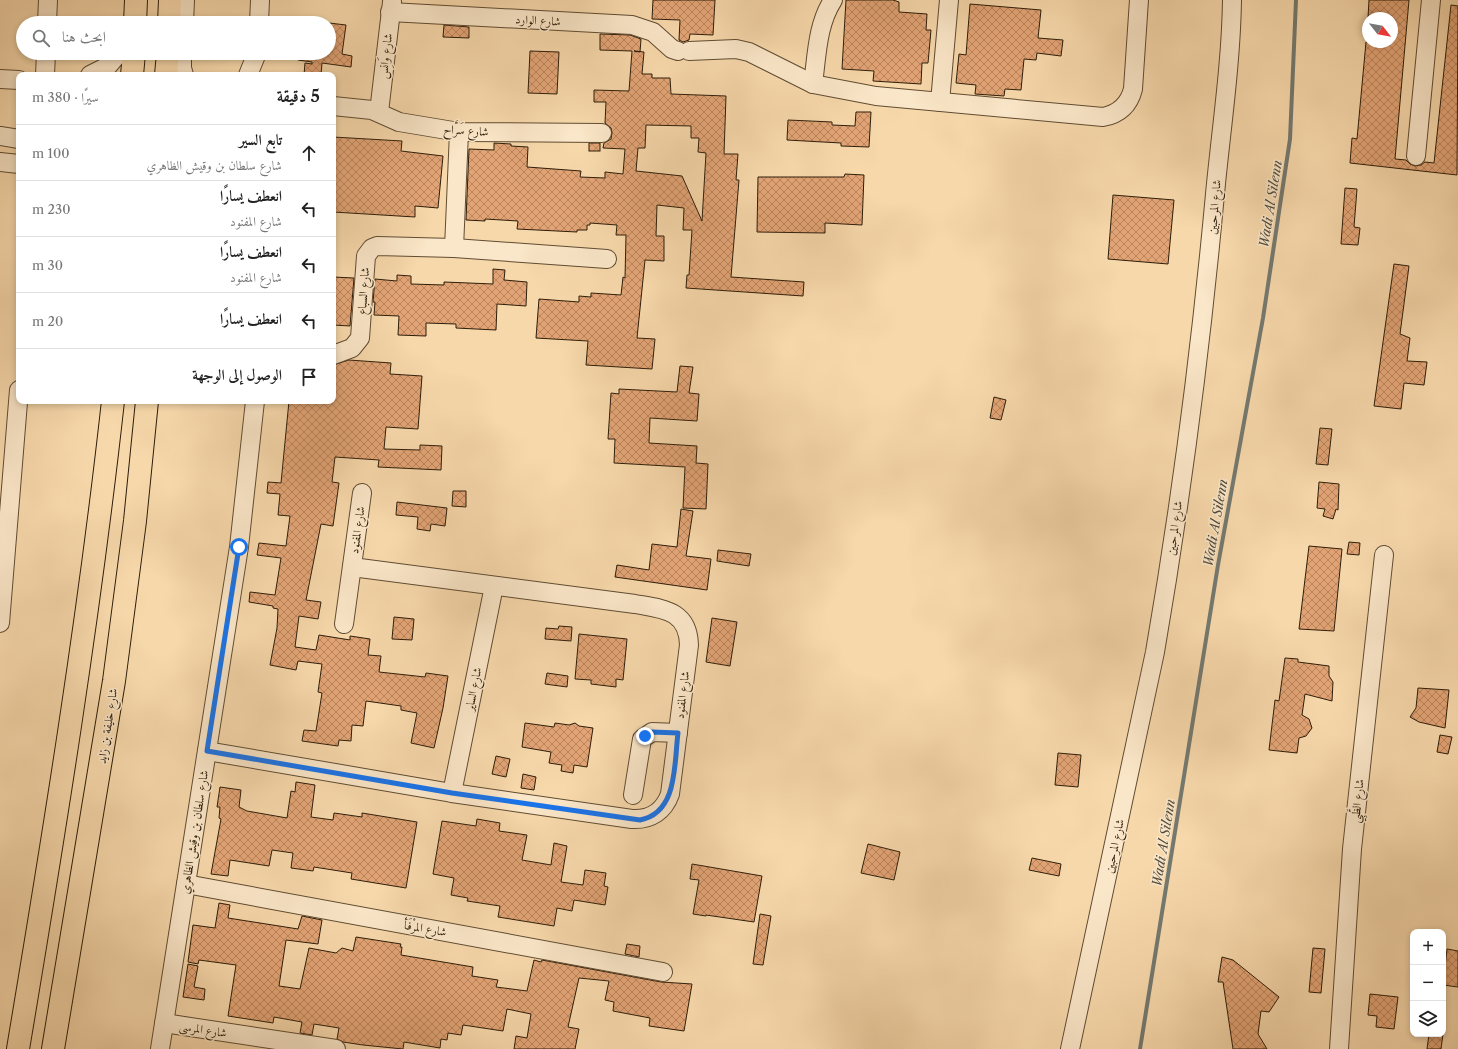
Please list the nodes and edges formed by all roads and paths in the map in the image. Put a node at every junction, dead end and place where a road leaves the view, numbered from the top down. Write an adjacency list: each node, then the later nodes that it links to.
1 (48, 0): 12 (street)
2 (136, 0): 13 (highway)
3 (170, 0): 14 (highway)
4 (185, 0): 15 (street)
5 (260, 0): 16 (street)
6 (833, 0): 33 (street)
7 (949, 0): 34 (street)
8 (1139, 0): 34 (street)
9 (1232, 0): 69 (street, شارع المرحبين)
10 (1431, 0): 41 (street)
11 (391, 6): 33 (street, شارع الوارد); 36 (street, شارع وَانِس)
12 (47, 16)
13 (135, 16)
14 (169, 16)
15 (184, 16)
16 (259, 16)
17 (46, 60): 24 (street)
18 (113, 60): 25 (street)
19 (133, 60): 26 (highway)
20 (167, 60): 27 (highway)
21 (182, 60): 28 (street)
22 (254, 60): 29 (street)
23 (259, 60): 30 (street)
24 (45, 72)
25 (96, 72)
26 (132, 72)
27 (166, 72)
28 (183, 72)
29 (249, 72)
30 (262, 72)
31 (0, 79): 32 (street)
32 (16, 80)
33 (813, 84): 34 (street)
34 (940, 102)
35 (336, 106): 36 (street, شارع سَرَّاح)
36 (379, 112): 37 (street, شارع سَرَّاح)
37 (459, 132): 38 (street, شارع سَرَّاح); 44 (street)
38 (602, 133)
39 (0, 136): 40 (street)
40 (16, 139)
41 (1416, 156)
42 (0, 162): 43 (street)
43 (16, 164)
44 (454, 248): 45 (street, شارع السباع); 46 (street, شارع السباع)
45 (607, 259)
46 (336, 354)
47 (18, 404): 55 (street)
48 (113, 404): 65 (highway)
49 (147, 404): 66 (highway, شارع خليفة بن زايد)
50 (256, 404): 59 (street, شارع سلطان بن وقيش الظاهري)
51 (362, 493): 53 (street, شارع المفنود)
52 (1384, 554): 70 (street, شارع الظَّبِي)
53 (352, 567): 54 (street, شارع المفنود); 57 (street, شارع المفنود)
54 (494, 586): 58 (street, شارع المفنود); 60 (street, شارع الساير)
55 (1, 598): 56 (street)
56 (0, 623)
57 (344, 624)
58 (678, 733): 60 (street, شارع المفنود); 61 (street)
59 (207, 751): 60 (street, شارع المفنود); 62 (street, شارع سلطان بن وقيش الظاهري)
60 (452, 793)
61 (633, 795)
62 (186, 884): 63 (street, شارع المرْفَأ); 64 (street, شارع سلطان بن وقيش الظاهري)
63 (663, 972)
64 (164, 1023): 67 (street, شارع سلطان بن وقيش الظاهري); 68 (street, شارع المرسى)
65 (18, 1049)
66 (53, 1049)
67 (160, 1049)
68 (336, 1049)
69 (1070, 1049)
70 (1339, 1049)

